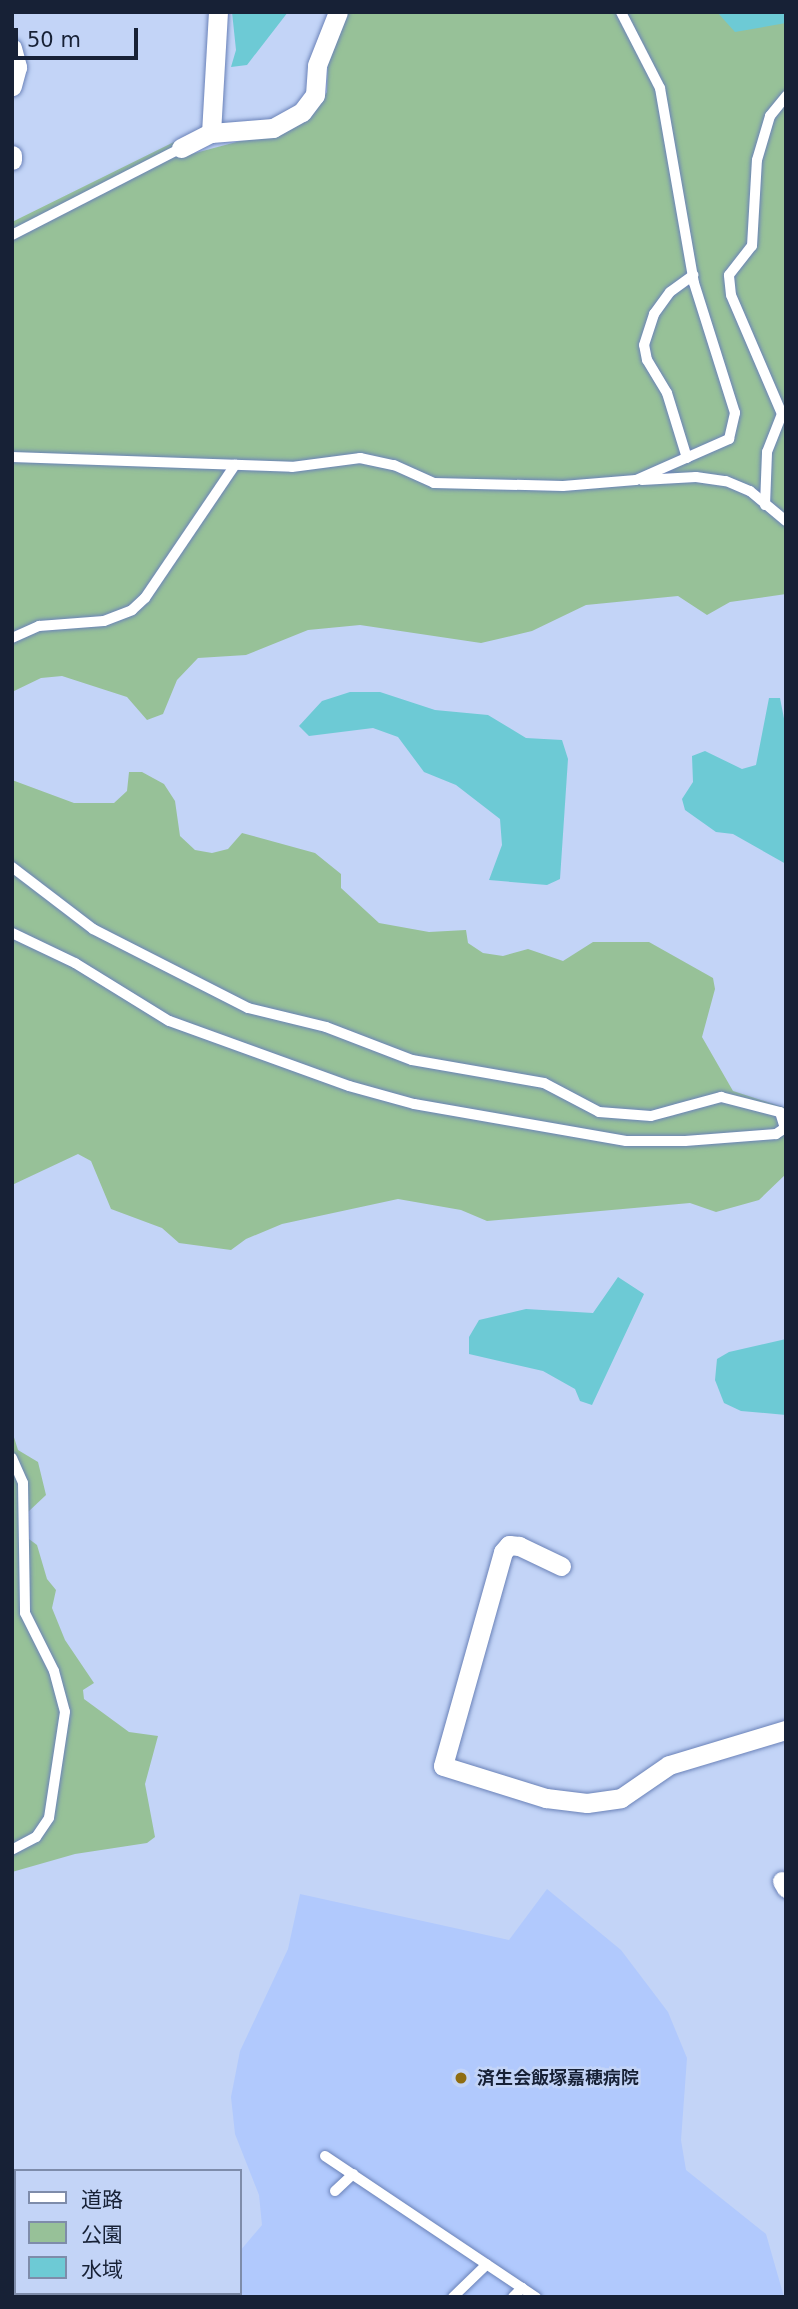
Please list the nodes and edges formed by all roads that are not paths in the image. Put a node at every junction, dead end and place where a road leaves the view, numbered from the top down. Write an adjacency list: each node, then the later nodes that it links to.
1 (218, 12): 7 (street)
2 (338, 12): 7 (street)
3 (621, 12): 10 (lane)
4 (12, 48): 5 (street)
5 (12, 86)
6 (786, 96): 15 (lane)
7 (211, 133): 8 (street)
8 (181, 148): 9 (lane)
9 (12, 235)
10 (693, 275): 12 (lane); 12 (lane)
11 (12, 457): 13 (lane)
12 (687, 458): 14 (lane)
13 (235, 465): 14 (lane); 17 (lane)
14 (636, 480): 15 (lane)
15 (765, 505): 16 (lane)
16 (786, 521)
17 (12, 638)
18 (12, 867): 19 (lane)
19 (12, 933)
20 (12, 1458): 23 (lane)
21 (561, 1566): 22 (street)
22 (786, 1730)
23 (12, 1850)
24 (325, 2156): 25 (lane)
25 (353, 2174): 26 (lane); 27 (lane)
26 (335, 2191)
27 (487, 2264): 28 (lane); 29 (lane)
28 (523, 2288): 30 (lane); 31 (lane)
29 (453, 2297)
30 (513, 2297)
31 (536, 2297)

